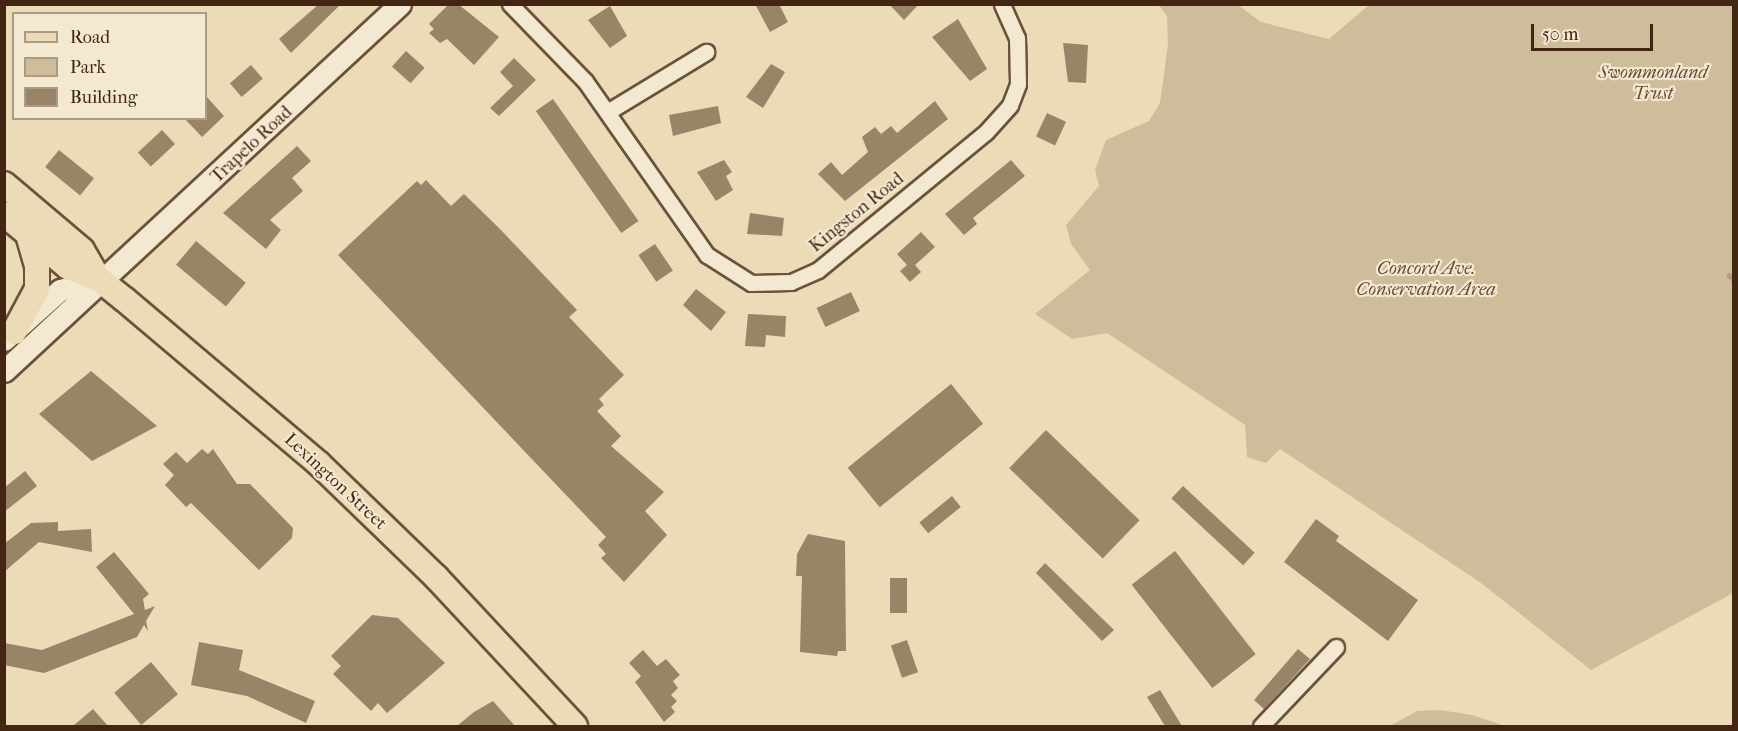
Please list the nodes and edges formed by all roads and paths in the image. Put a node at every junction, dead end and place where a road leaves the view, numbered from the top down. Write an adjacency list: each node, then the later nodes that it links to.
1 (400, 4): 9 (main road, Trapelo Road)
2 (510, 4): 5 (street, Kingston Road)
3 (1002, 4): 5 (street, Kingston Road)
4 (706, 52): 5 (street)
5 (609, 111)
6 (4, 184): 9 (main road, Lexington Street)
7 (4, 214): 8 (main road, Lexington Street)
8 (28, 235): 9 (main road, Lexington Street); 10 (main road)
9 (99, 279): 10 (main road, Trapelo Road); 11 (main road, Trapelo Road); 13 (main road, Lexington Street)
10 (9, 336)
11 (4, 371)
12 (1336, 647): 14 (street)
13 (575, 726)
14 (1261, 726)

